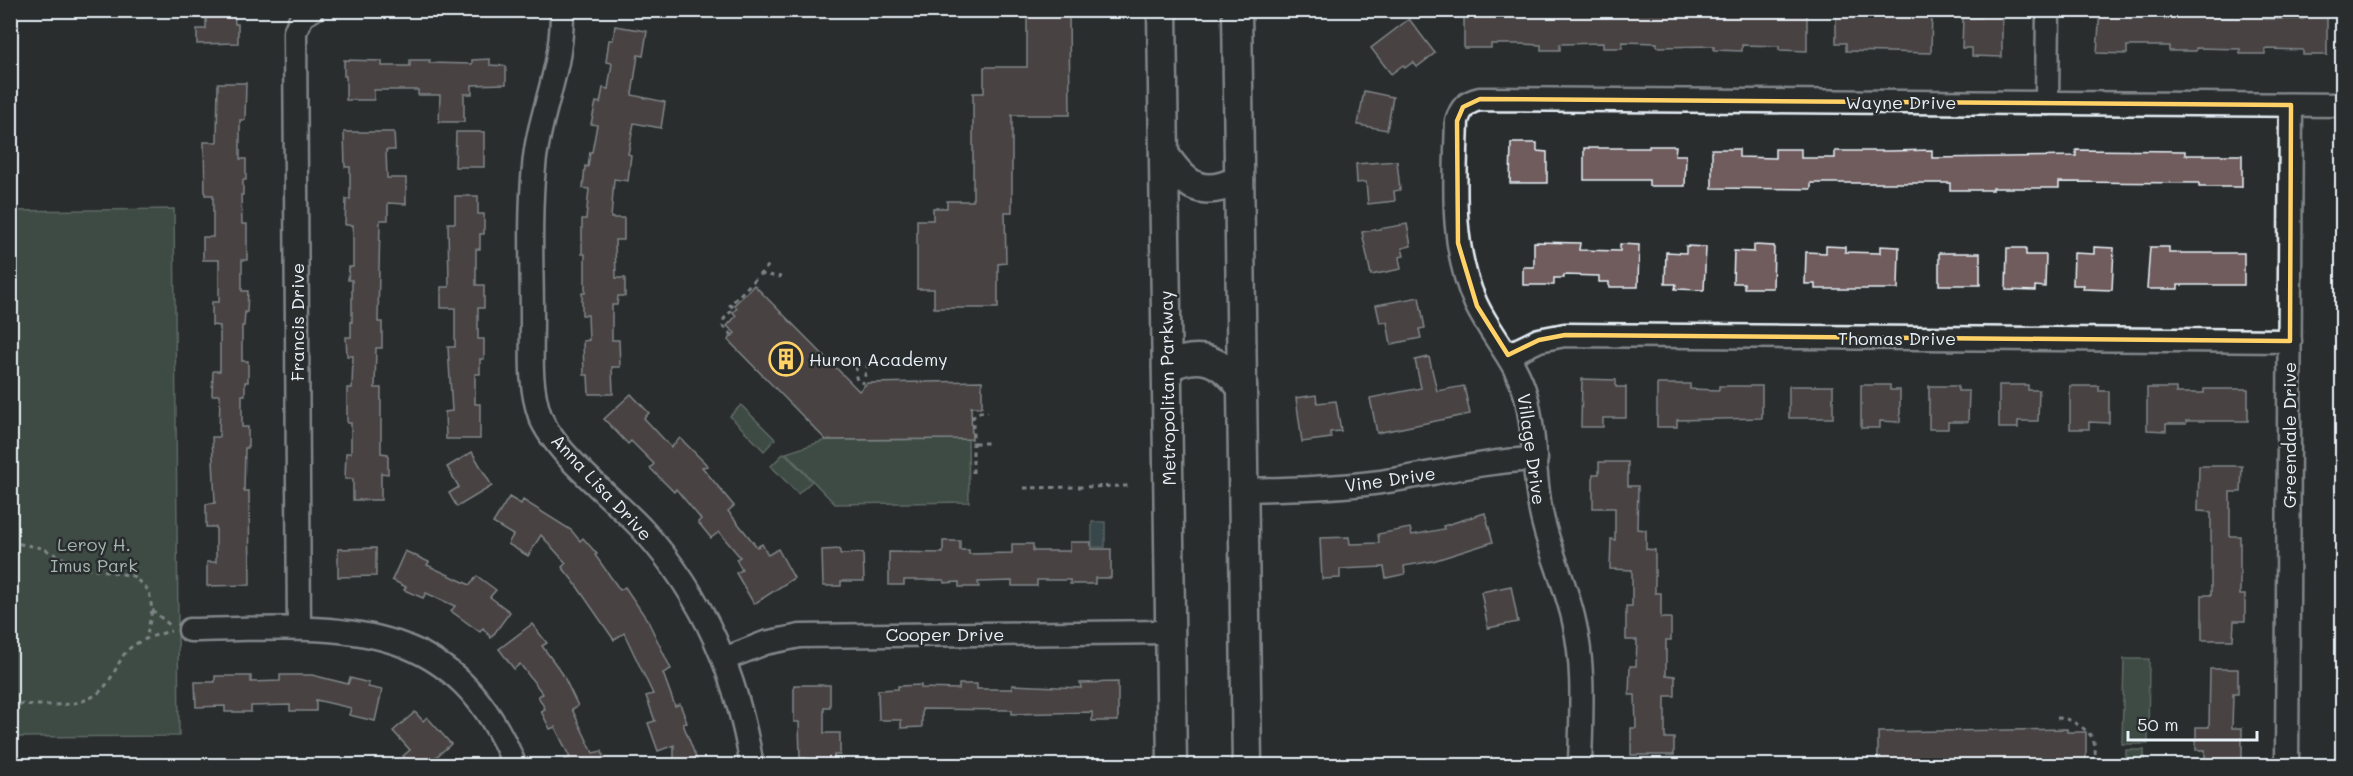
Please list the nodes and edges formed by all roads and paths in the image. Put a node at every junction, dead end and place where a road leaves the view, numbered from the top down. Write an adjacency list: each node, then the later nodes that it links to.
1 (562, 10): 37 (street, Anna Lisa Drive)
2 (1162, 10): 10 (main road, Metropolitan Parkway)
3 (1237, 10): 11 (main road)
4 (2048, 10): 6 (street)
5 (307, 13): 33 (street, Francis Drive)
6 (2047, 103): 7 (street, Wayne Drive); 9 (street, Wayne Drive)
7 (2291, 105): 8 (street, Wayne Drive); 16 (street, Greendale Drive)
8 (2343, 105)
9 (1463, 107): 17 (street, Village Drive)
10 (1164, 154): 11 (main road); 20 (main road, Metropolitan Parkway)
11 (1239, 180): 21 (main road)
12 (770, 264): 13 (path)
13 (760, 274): 14 (path); 15 (path)
14 (781, 277)
15 (732, 335)
16 (2290, 340): 17 (street, Thomas Drive); 46 (street, Greendale Drive)
17 (1509, 355): 26 (street, Village Drive)
18 (859, 358): 19 (path)
19 (868, 363)
20 (1167, 368): 21 (main road); 35 (main road, Metropolitan Parkway)
21 (1242, 388): 30 (main road)
22 (988, 412): 24 (path)
23 (988, 443): 24 (path)
24 (973, 446): 25 (path); 27 (path)
25 (966, 448)
26 (1536, 459): 30 (street, Vine Drive); 44 (street, Village Drive)
27 (973, 473)
28 (1129, 486): 29 (path)
29 (1024, 488)
30 (1243, 490): 43 (main road)
31 (10, 542): 32 (path)
32 (152, 610): 36 (path); 36 (path)
33 (299, 628): 34 (street); 40 (street)
34 (190, 630)
35 (1170, 632): 37 (street, Cooper Drive); 42 (main road, Metropolitan Parkway)
36 (146, 640): 38 (path)
37 (724, 659): 41 (street, Anna Lisa Drive)
38 (10, 704)
39 (2057, 718): 45 (path)
40 (515, 765)
41 (752, 765)
42 (1172, 765)
43 (1247, 765)
44 (1581, 765)
45 (2095, 765)
46 (2287, 765)

